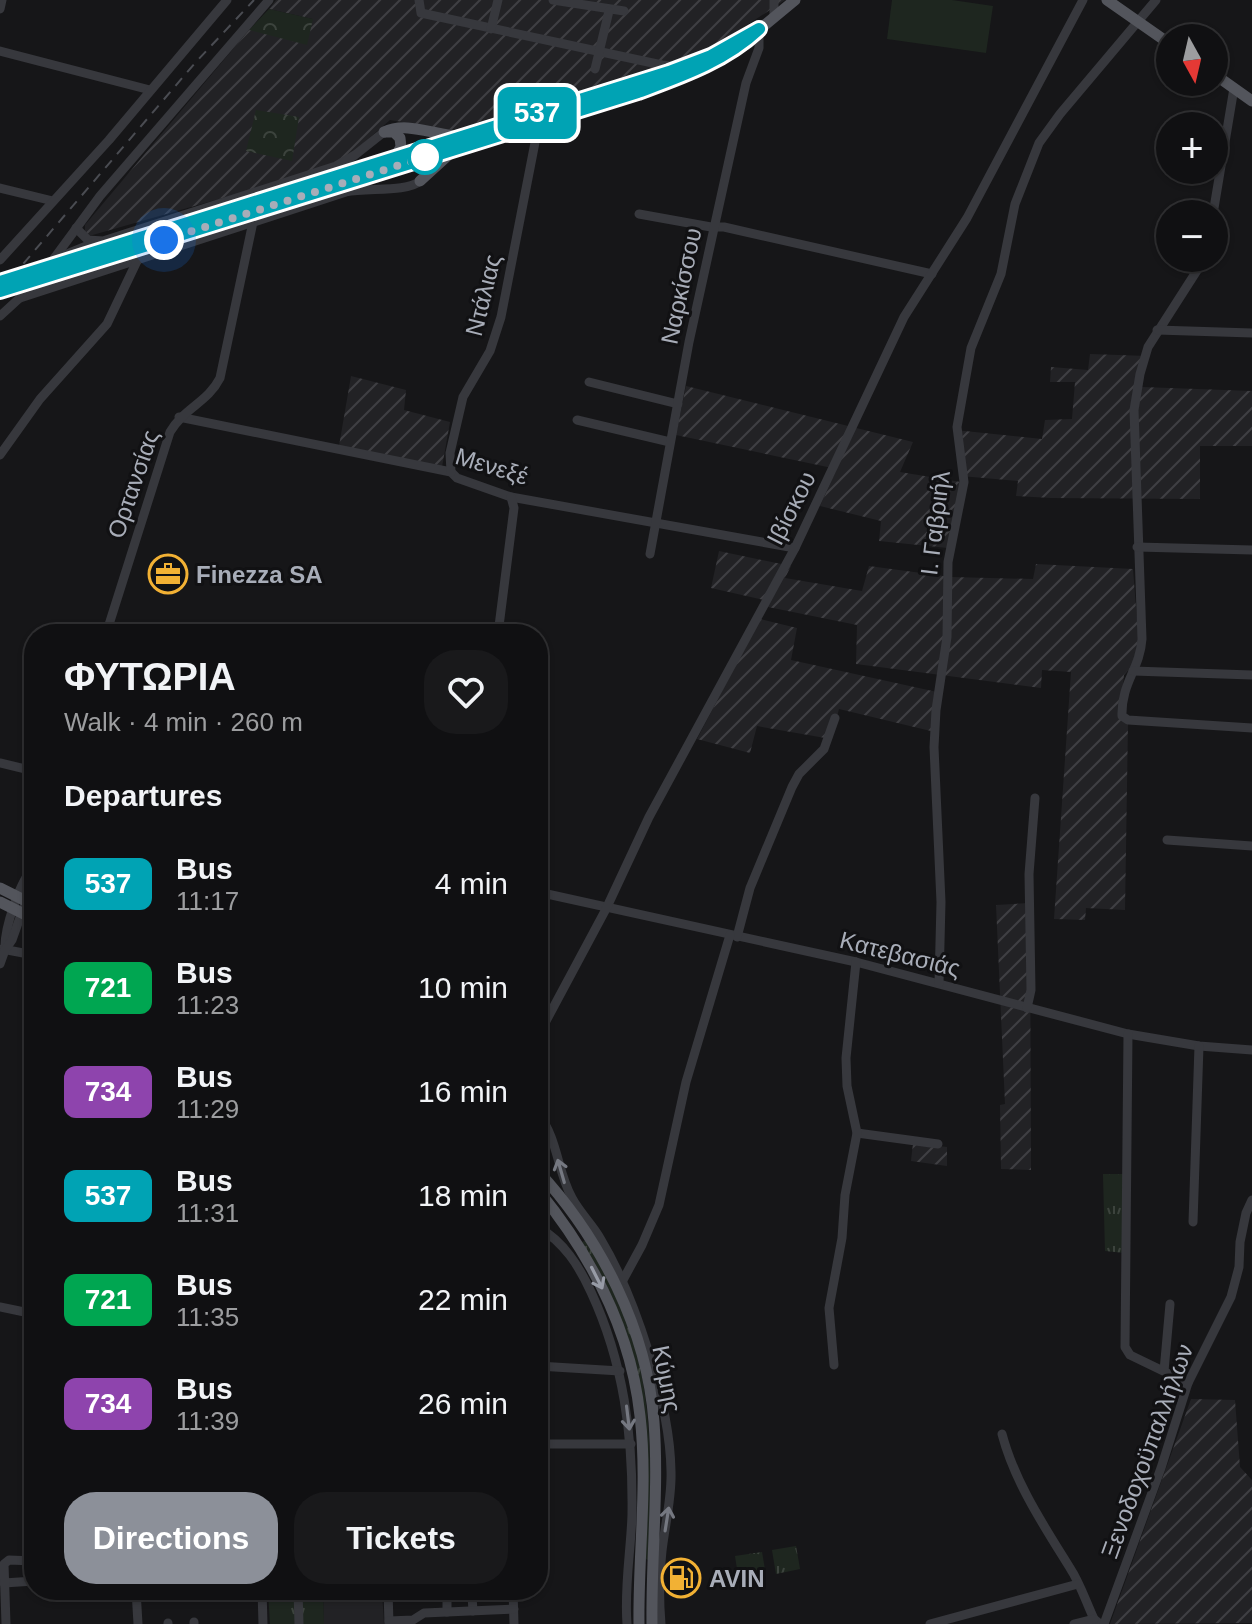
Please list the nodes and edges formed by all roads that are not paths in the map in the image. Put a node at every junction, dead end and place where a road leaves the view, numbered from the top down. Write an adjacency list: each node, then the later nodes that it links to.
1 (2, 0): 13 (street)
2 (227, 0): 12 (street)
3 (269, 0): 40 (street)
4 (419, 0): 18 (street)
5 (498, 0): 18 (street)
6 (553, 0): 14 (street)
7 (774, 0): 16 (street)
8 (795, 0): 16 (main road)
9 (1083, 0): 47 (street, Ιβίσκου)
10 (1107, 0): 17 (main road)
11 (1156, 0): 17 (street, Ι. Γαβριήλ)
12 (218, 5): 27 (street)
13 (0, 9)
14 (609, 11): 15 (street); 21 (street)
15 (624, 11)
16 (774, 16): 19 (main road)
17 (1137, 21): 20 (main road); 91 (street, Ι. Γαβριήλ)
18 (491, 29): 21 (street)
19 (759, 29): 23 (main road); 29 (main road); 39 (street, Ναρκίσσου)
20 (1156, 34)
21 (600, 50): 23 (street); 24 (street)
22 (0, 51): 27 (street)
23 (683, 67): 31 (main road)
24 (595, 69)
25 (1228, 84): 26 (main road)
26 (1234, 88): 28 (main road); 35 (street)
27 (150, 90): 36 (street)
28 (1252, 101)
29 (539, 122): 31 (main road); 60 (street, Ντάλιας)
30 (384, 132): 31 (main road); 32 (main road); 42 (street)
31 (460, 142): 32 (main road); 33 (main road)
32 (400, 160): 33 (main road); 41 (main road)
33 (420, 181): 38 (street)
34 (0, 188): 36 (street)
35 (1215, 200)
36 (53, 201): 44 (street)
37 (639, 214): 39 (street)
38 (253, 222): 43 (street); 56 (street, Ορτανσίας)
39 (715, 227): 47 (street); 55 (street, Ναρκίσσου)
40 (76, 228): 42 (street); 45 (street)
41 (162, 235): 48 (main road, bridge); 49 (main road, bridge)
42 (96, 242): 45 (street)
43 (138, 259): 50 (street); 59 (street)
44 (0, 260)
45 (52, 260): 50 (street)
46 (1196, 272): 52 (street)
47 (932, 274): 64 (street, Ιβίσκου)
48 (0, 282)
49 (0, 291)
50 (20, 298): 51 (street)
51 (0, 316)
52 (1157, 330): 53 (street); 63 (street)
53 (1252, 333)
54 (589, 382): 55 (street)
55 (678, 404): 58 (street, Ναρκίσσου)
56 (179, 417): 60 (street, Μενεξέ); 67 (street, Ορτανσίας)
57 (577, 420): 58 (street)
58 (670, 442): 62 (street, Ναρκίσσου)
59 (0, 455)
60 (451, 472): 61 (street, Μενεξέ)
61 (511, 497): 62 (street, Μενεξέ); 68 (street)
62 (655, 521): 64 (street, Μενεξέ); 66 (street, Ναρκίσσου)
63 (1137, 547): 65 (street); 69 (street)
64 (795, 548): 83 (street, Ιβίσκου)
65 (1252, 550)
66 (650, 554)
67 (109, 624)
68 (499, 624)
69 (1133, 671): 70 (street); 72 (street)
70 (1252, 675)
71 (835, 718): 86 (street)
72 (1252, 728)
73 (0, 763): 74 (street)
74 (24, 769)
75 (1035, 798): 92 (street)
76 (1167, 840): 77 (street)
77 (1252, 846)
78 (0, 888): 80 (main road)
79 (548, 894): 83 (street, Κατεβασιάς)
80 (24, 900)
81 (0, 902): 84 (main road)
82 (24, 904): 84 (street)
83 (606, 909): 86 (street, Κατεβασιάς); 93 (street, Ιβίσκου)
84 (18, 911): 85 (main road); 87 (street)
85 (24, 914)
86 (734, 936): 89 (street, Κατεβασιάς); 105 (street)
87 (2, 949): 88 (street); 90 (street)
88 (24, 953)
89 (856, 962): 91 (street, Κατεβασιάς); 98 (street)
90 (0, 964)
91 (939, 983): 92 (street, Κατεβασιάς)
92 (1027, 1008): 94 (street, Κατεβασιάς)
93 (548, 1017)
94 (1128, 1034): 95 (street, Κατεβασιάς); 112 (street)
95 (1199, 1046): 96 (street, Κατεβασιάς); 103 (street)
96 (1252, 1050)
97 (548, 1130): 105 (street, one-way to 97)
98 (857, 1133): 99 (street); 109 (street)
99 (938, 1144)
100 (548, 1183): 140 (main road, Κύμης)
101 (1252, 1200): 113 (street, Ξενοδοχοϋπαλλήλων)
102 (548, 1203): 139 (main road, Κύμης, one-way to 139)
103 (1193, 1222)
104 (548, 1234): 111 (street)
105 (623, 1280): 141 (street, one-way to 105)
106 (1170, 1304): 112 (street)
107 (0, 1307): 108 (street)
108 (24, 1312)
109 (834, 1365)
110 (548, 1367): 111 (street)
111 (620, 1371): 116 (street, one-way to 116)
112 (1164, 1371): 113 (street)
113 (1188, 1383): 132 (street, Ξενοδοχοϋπαλλήλων)
114 (1002, 1434): 120 (street)
115 (548, 1444): 116 (street)
116 (631, 1444): 138 (street)
117 (24, 1561): 119 (street)
118 (24, 1582): 119 (street)
119 (4, 1583): 133 (street)
120 (1078, 1584): 132 (street); 142 (street)
121 (133, 1600): 134 (street)
122 (260, 1600): 135 (street)
123 (298, 1600): 136 (street)
124 (388, 1600): 131 (street)
125 (447, 1600): 130 (street)
126 (472, 1600): 129 (street)
127 (514, 1600): 128 (street)
128 (514, 1609): 129 (street); 137 (street)
129 (473, 1611): 130 (street)
130 (445, 1615): 131 (street)
131 (389, 1622)
132 (1099, 1622): 143 (street)
133 (6, 1624)
134 (138, 1624)
135 (263, 1624)
136 (299, 1624)
137 (514, 1624)
138 (627, 1624)
139 (639, 1624)
140 (652, 1624)
141 (661, 1624)
142 (930, 1624)
143 (1074, 1624)

